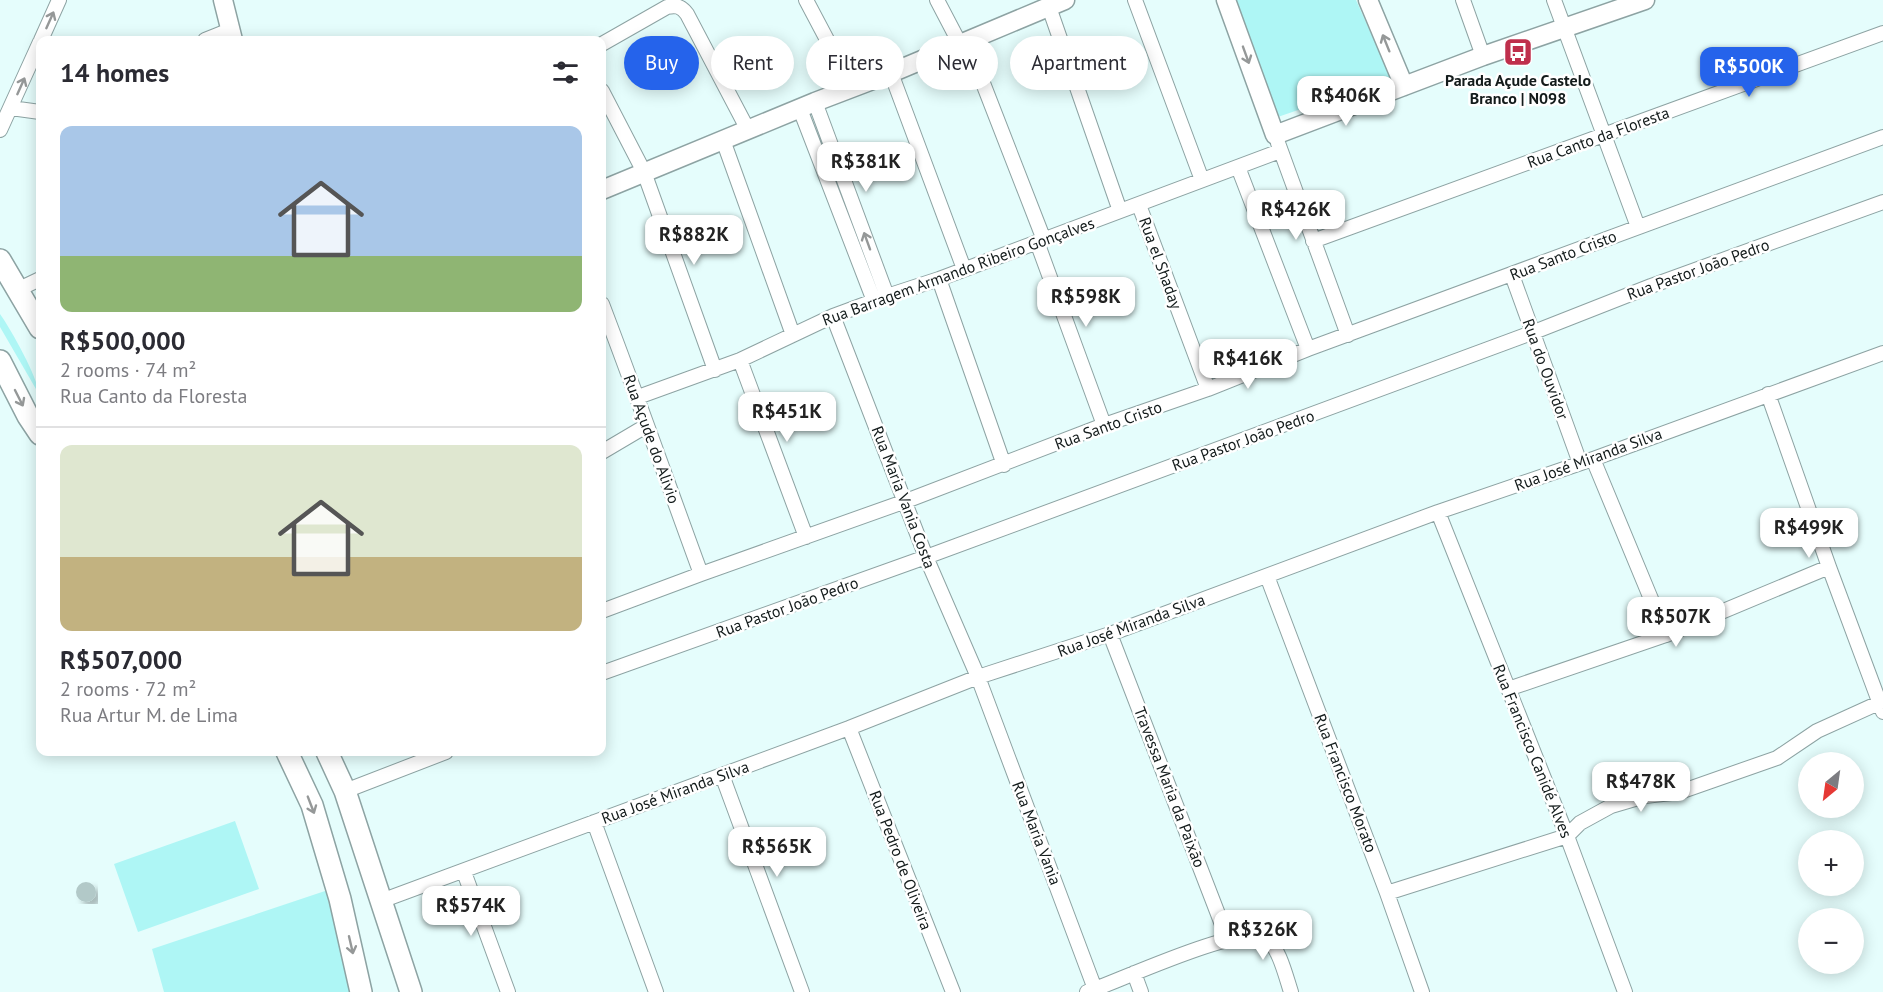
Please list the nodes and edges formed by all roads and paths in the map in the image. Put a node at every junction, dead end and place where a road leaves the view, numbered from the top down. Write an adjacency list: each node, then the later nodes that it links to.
1 (59, 0): 15 (street, one-way to 1)
2 (223, 0): 14 (street)
3 (806, 0): 16 (street)
4 (937, 0): 17 (street)
5 (1135, 0): 38 (street)
6 (1226, 0): 35 (street, one-way to 35)
7 (1368, 0): 22 (street, one-way to 7)
8 (1463, 0): 21 (street)
9 (1554, 0): 12 (street)
10 (1645, 0): 12 (street)
11 (1057, 2): 18 (street); 42 (street)
12 (1564, 28): 21 (street); 32 (street)
13 (1883, 33): 32 (street, Rua Canto da Floresta)
14 (232, 35)
15 (43, 36)
16 (825, 36)
17 (960, 36)
18 (980, 36)
19 (606, 42): 31 (street)
20 (36, 52): 28 (street, one-way to 20)
21 (1483, 56): 22 (street)
22 (1404, 86): 35 (street)
23 (844, 90): 27 (street)
24 (897, 90): 47 (street)
25 (982, 90): 44 (street)
26 (606, 98): 37 (street)
27 (807, 105): 31 (street); 52 (street)
28 (10, 108): 29 (street); 30 (street)
29 (36, 111)
30 (0, 130)
31 (748, 130): 34 (street)
32 (1604, 135): 43 (street); 45 (street, Rua Canto da Floresta)
33 (1883, 137): 43 (street, Rua Santo Cristo)
34 (723, 140): 37 (street); 57 (street)
35 (1278, 143): 36 (street, Rua Barragem Armando Ribeiro Gonçalves); 45 (street)
36 (1238, 166): 38 (street, Rua Barragem Armando Ribeiro Gonçalves); 59 (street)
37 (644, 172): 39 (street); 63 (street)
38 (1202, 180): 41 (street, Rua Barragem Armando Ribeiro Gonçalves)
39 (606, 188)
40 (1883, 202): 56 (street, Rua Pastor João Pedro)
41 (1139, 205): 42 (street, Rua Barragem Armando Ribeiro Gonçalves); 64 (street, Rua el Shaday)
42 (1120, 211): 44 (street, Rua Barragem Armando Ribeiro Gonçalves)
43 (1638, 227): 48 (street, Rua Santo Cristo)
44 (1040, 241): 47 (street, Rua Barragem Armando Ribeiro Gonçalves); 67 (street)
45 (1312, 241): 58 (street)
46 (0, 260): 51 (main road)
47 (964, 269): 49 (street, Rua Barragem Armando Ribeiro Gonçalves)
48 (1512, 274): 56 (street, Rua do Ouvidor); 58 (street, Rua Santo Cristo)
49 (939, 279): 52 (street, Rua Barragem Armando Ribeiro Gonçalves); 72 (street)
50 (36, 281): 51 (street)
51 (17, 290): 55 (main road)
52 (880, 298): 54 (street, Rua Barragem Armando Ribeiro Gonçalves)
53 (606, 314): 66 (street, Rua Açude do Alivio)
54 (833, 316): 57 (street, Rua Barragem Armando Ribeiro Gonçalves); 73 (street, Rua Maria Vania Costa)
55 (36, 321)
56 (1534, 333): 71 (street, Rua do Ouvidor); 76 (street, Rua Pastor João Pedro)
57 (793, 335): 62 (street, Rua Barragem Armando Ribeiro Gonçalves)
58 (1348, 335): 59 (street, Rua Santo Cristo)
59 (1308, 349): 64 (street, Rua Santo Cristo)
60 (1883, 353): 65 (street, Rua José Miranda Silva)
61 (0, 360): 69 (main road, one-way to 69)
62 (740, 360): 63 (street, Rua Barragem Armando Ribeiro Gonçalves); 75 (street)
63 (715, 370): 66 (street, Rua Barragem Armando Ribeiro Gonçalves)
64 (1208, 389): 67 (street, Rua Santo Cristo)
65 (1768, 394): 71 (street, Rua José Miranda Silva); 77 (street)
66 (638, 398): 68 (street, Rua Açude do Alivio)
67 (1104, 425): 72 (street, Rua Santo Cristo)
68 (646, 426): 70 (street); 78 (street, Rua Açude do Alivio)
69 (36, 428)
70 (606, 450)
71 (1587, 461): 74 (street, Rua José Miranda Silva); 82 (street, Rua do Ouvidor)
72 (1004, 465): 73 (street, Rua Santo Cristo)
73 (906, 501): 75 (street, Rua Santo Cristo); 76 (street, Rua Maria Vania Costa)
74 (1438, 512): 79 (street, Rua José Miranda Silva); 85 (street, Rua Francisco Canidé Alves)
75 (806, 537): 78 (street, Rua Santo Cristo)
76 (926, 556): 83 (street, Rua Pastor João Pedro); 84 (street, Rua Maria Vania Costa)
77 (1829, 567): 82 (street); 86 (street)
78 (701, 574): 80 (street, Rua Santo Cristo)
79 (1267, 576): 81 (street, Rua José Miranda Silva); 96 (street, Rua Francisco Morato)
80 (606, 610)
81 (1110, 634): 84 (street, Rua José Miranda Silva); 98 (street, Travessa Maria da Paixão)
82 (1666, 635): 85 (street)
83 (606, 672)
84 (978, 677): 87 (street, Rua José Miranda Silva); 100 (street, Rua Maria Vania)
85 (1508, 689): 94 (street, Rua Francisco Canidé Alves)
86 (1882, 705): 94 (street)
87 (849, 728): 91 (street, Rua José Miranda Silva); 106 (street, Rua Pedro de Oliveira)
88 (289, 756): 101 (main road, one-way to 101)
89 (329, 756): 92 (main road)
90 (436, 756): 92 (street)
91 (722, 775): 93 (street, Rua José Miranda Silva); 105 (street)
92 (345, 791): 97 (main road)
93 (594, 822): 95 (street, Rua José Miranda Silva); 104 (street)
94 (1567, 836): 96 (street); 110 (street, Rua Francisco Canidé Alves)
95 (464, 872): 97 (street, Rua José Miranda Silva); 103 (street)
96 (1387, 893): 109 (street, Rua Francisco Morato)
97 (381, 901): 102 (main road)
98 (1228, 940): 99 (street); 108 (street)
99 (1134, 973): 100 (street); 107 (street)
100 (1091, 991)
101 (362, 992)
102 (411, 992)
103 (508, 992)
104 (656, 992)
105 (802, 992)
106 (953, 992)
107 (1141, 992)
108 (1291, 992)
109 (1422, 992)
110 (1625, 992)

